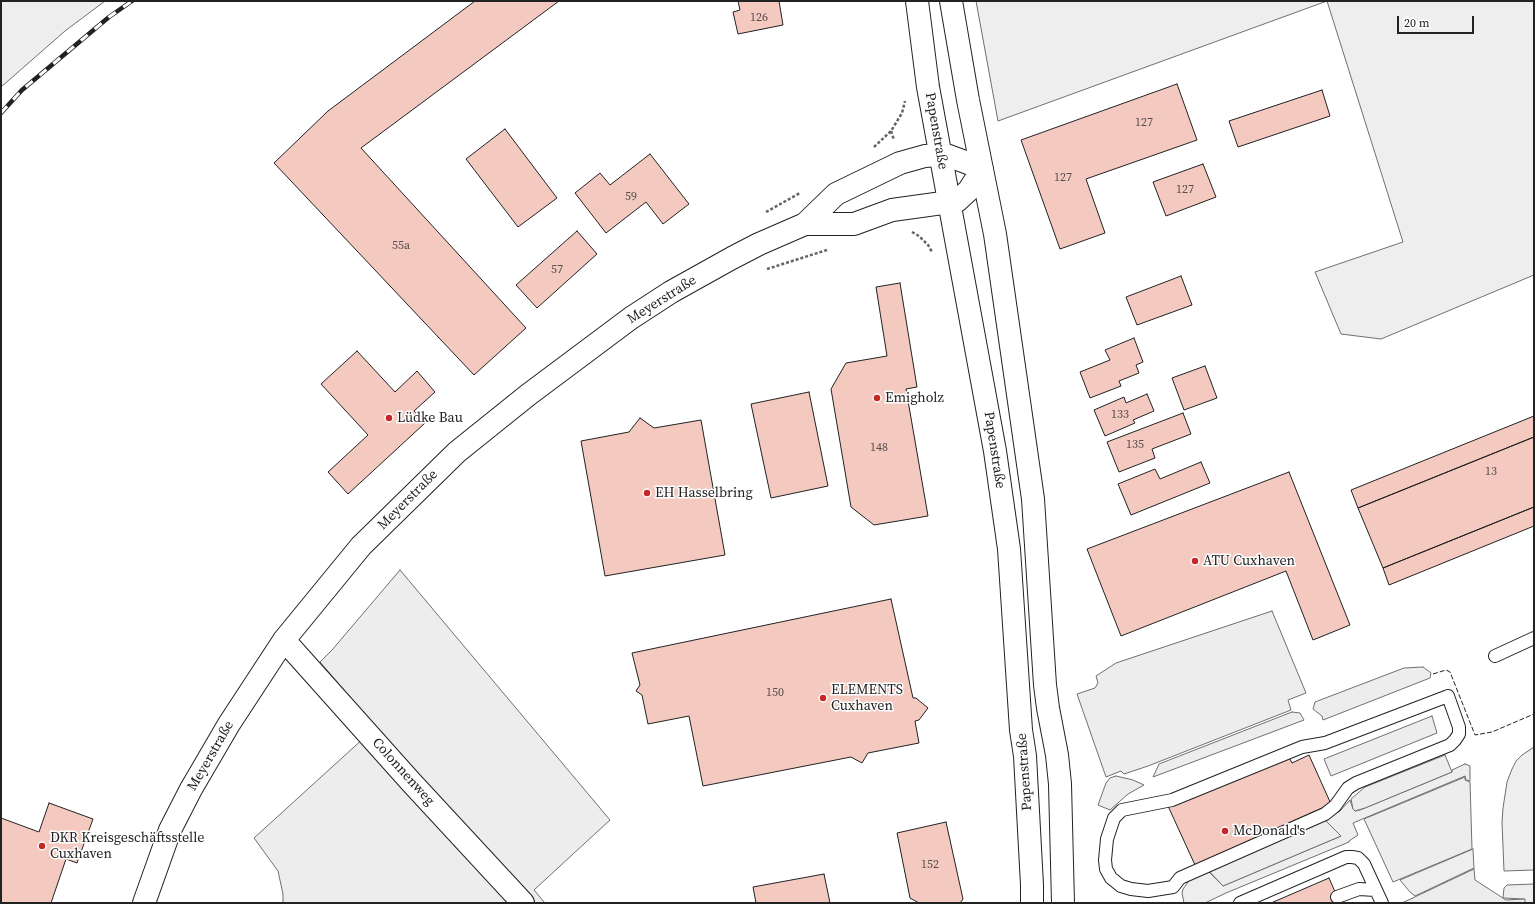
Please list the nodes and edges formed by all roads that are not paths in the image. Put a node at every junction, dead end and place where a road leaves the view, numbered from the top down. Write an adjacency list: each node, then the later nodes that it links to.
1 (917, 1): 3 (main road, Papenstraße)
2 (951, 1): 4 (main road)
3 (940, 155): 4 (main road, Meyerstraße); 5 (main road, Papenstraße); 6 (main road, Meyerstraße)
4 (982, 170): 5 (main road, Meyerstraße); 16 (main road)
5 (948, 203): 6 (main road, Meyerstraße); 15 (main road, Papenstraße)
6 (805, 224): 8 (main road, Meyerstraße)
7 (1534, 638): 9 (lane)
8 (284, 640): 13 (main road, Meyerstraße); 14 (main road, Colonnenweg)
9 (1495, 656)
10 (1335, 806): 10 (lane)
11 (1375, 890): 12 (lane); 17 (lane); 18 (lane)
12 (1337, 897)
13 (144, 903)
14 (523, 903)
15 (1032, 903)
16 (1063, 903)
17 (1240, 903)
18 (1382, 903)

